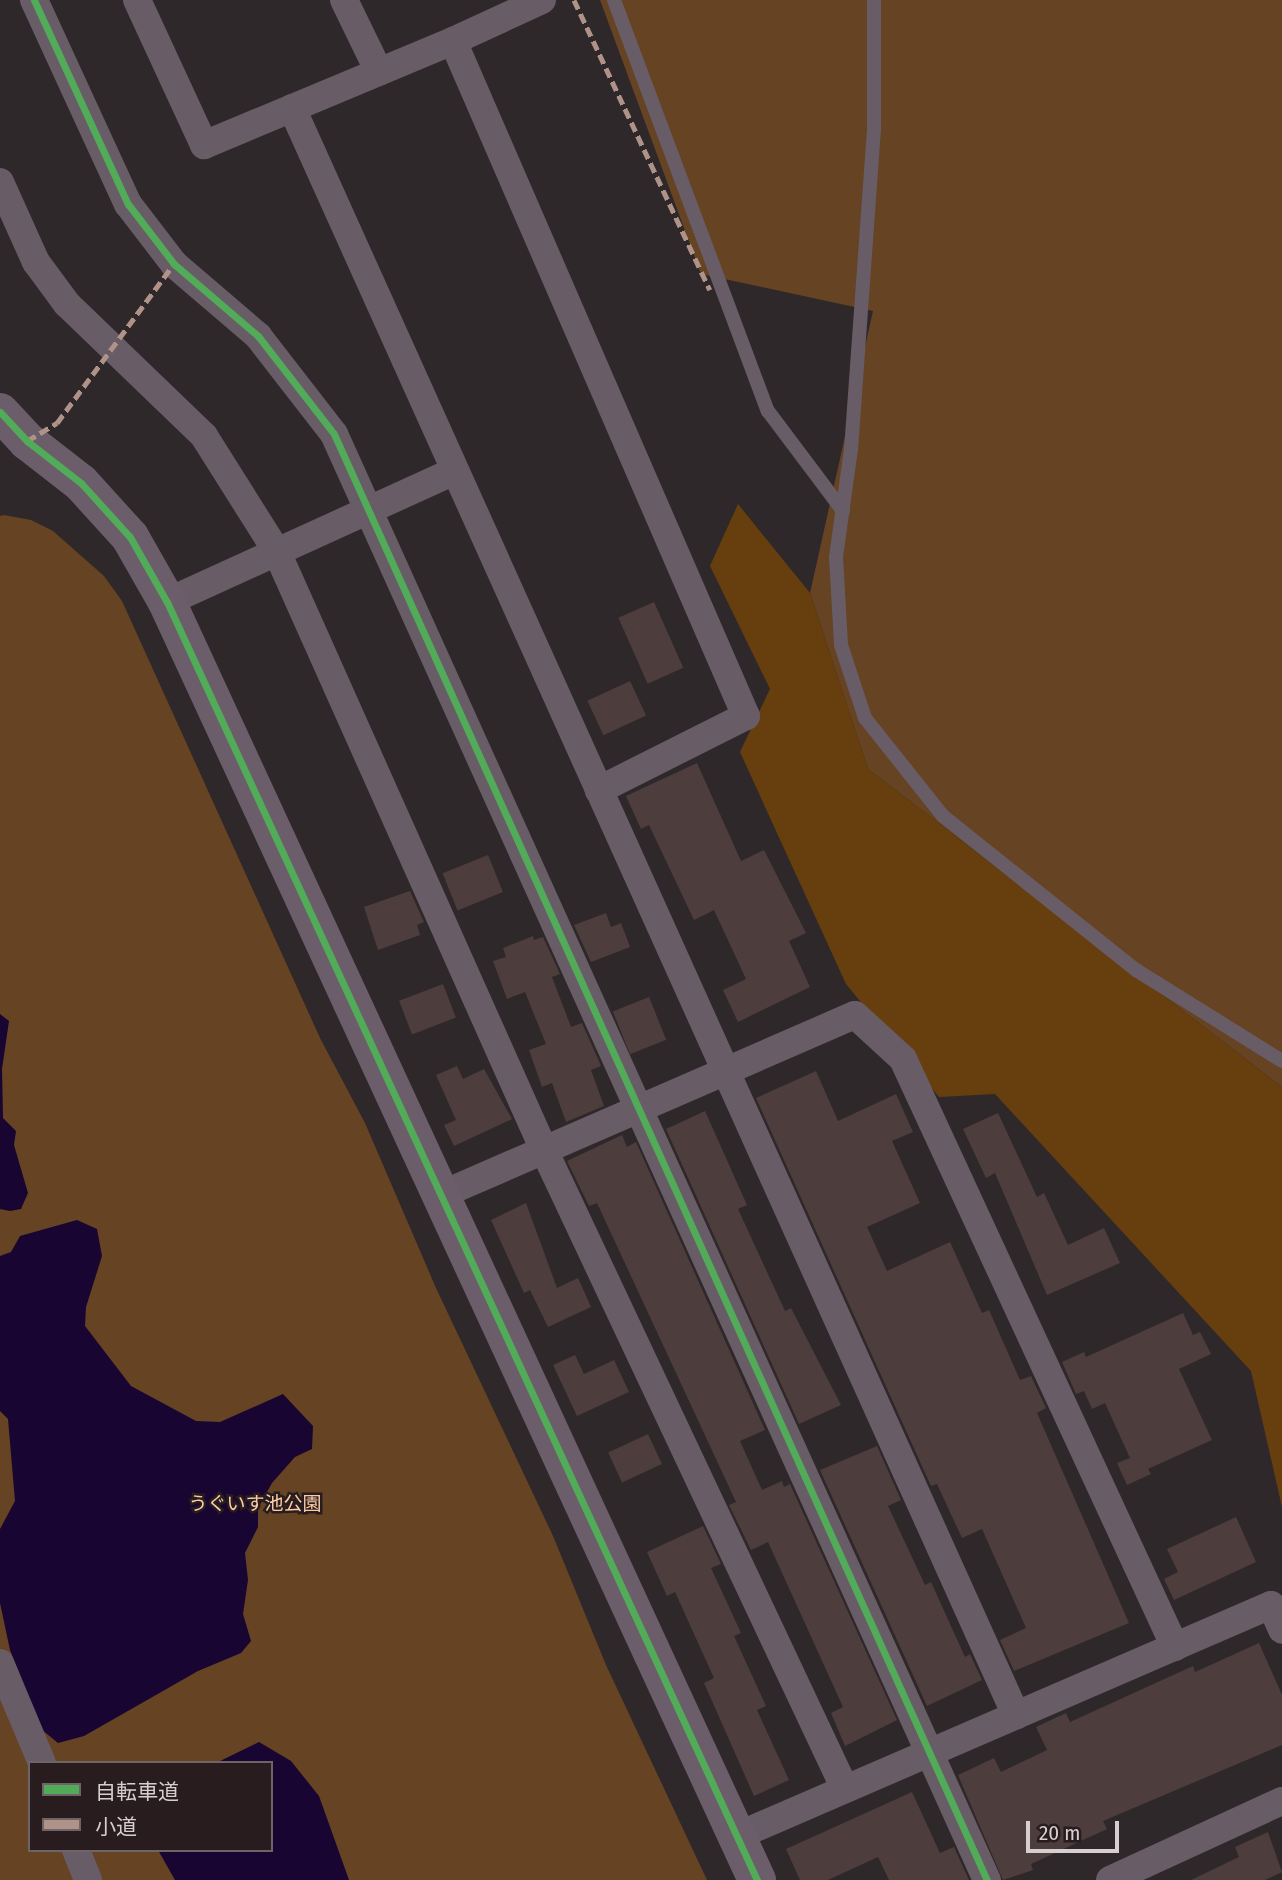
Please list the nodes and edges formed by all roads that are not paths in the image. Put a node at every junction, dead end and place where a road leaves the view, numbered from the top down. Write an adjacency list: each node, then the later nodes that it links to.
1 (34, 0): 14 (street)
2 (137, 0): 9 (street)
3 (344, 0): 8 (street)
4 (542, 0): 7 (street)
5 (614, 0): 15 (lane)
6 (874, 0): 15 (lane)
7 (453, 41): 8 (street); 18 (street)
8 (379, 72): 9 (street)
9 (292, 108): 13 (street)
10 (0, 182): 16 (street)
11 (0, 412): 12 (street)
12 (14, 449): 17 (street)
13 (455, 471): 14 (street); 18 (street)
14 (368, 511): 16 (street); 21 (street)
15 (843, 511): 19 (lane)
16 (277, 552): 17 (street); 22 (street)
17 (167, 602): 23 (street)
18 (599, 790): 20 (street)
19 (1282, 1061)
20 (726, 1071): 21 (street); 25 (street); 27 (street)
21 (639, 1109): 22 (street); 28 (street)
22 (544, 1150): 23 (street); 30 (street)
23 (443, 1194): 32 (street)
24 (1282, 1630): 25 (street)
25 (1175, 1647): 27 (street)
26 (0, 1663): 29 (street)
27 (1016, 1715): 28 (street)
28 (929, 1753): 30 (street); 37 (street)
29 (41, 1761)
30 (845, 1789): 32 (street)
31 (1282, 1801): 34 (street)
32 (737, 1836): 36 (street)
33 (77, 1852): 35 (street)
34 (1114, 1879)
35 (88, 1880)
36 (757, 1880)
37 (987, 1880)

